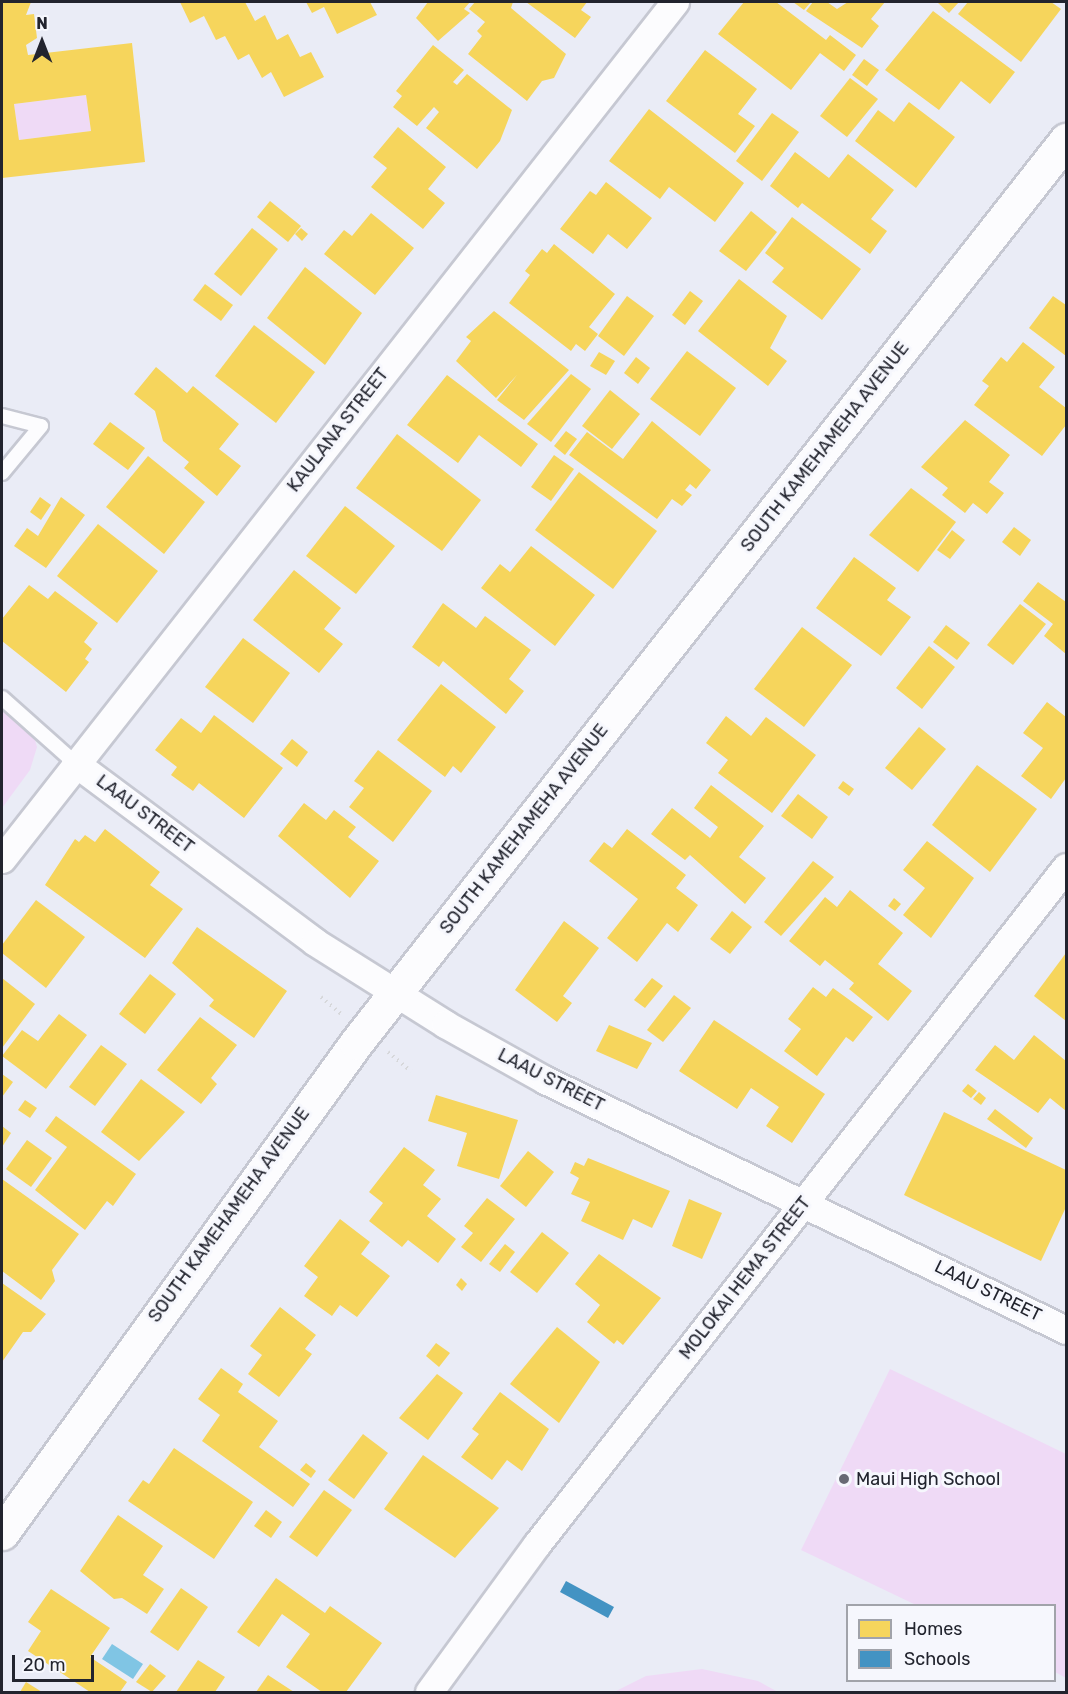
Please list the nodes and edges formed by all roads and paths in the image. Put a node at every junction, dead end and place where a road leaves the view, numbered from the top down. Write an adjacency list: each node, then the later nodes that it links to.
1 (675, 2): 6 (street, KAULANA STREET)
2 (1066, 140): 9 (street, SOUTH KAMEHAMEHA AVENUE)
3 (2, 416): 4 (lane)
4 (2, 473)
5 (2, 698): 6 (lane)
6 (75, 762): 7 (street, KAULANA STREET); 9 (street, LAAU STREET)
7 (2, 859)
8 (1066, 867): 14 (street, MOLOKAI HEMA STREET)
9 (394, 994): 14 (street, LAAU STREET); 16 (street, SOUTH KAMEHAMEHA AVENUE)
10 (321, 997): 11 (path)
11 (348, 1020)
12 (381, 1046): 13 (path)
13 (411, 1071)
14 (805, 1203): 15 (street, LAAU STREET); 17 (street, MOLOKAI HEMA STREET)
15 (1066, 1329)
16 (2, 1533)
17 (429, 1692)

